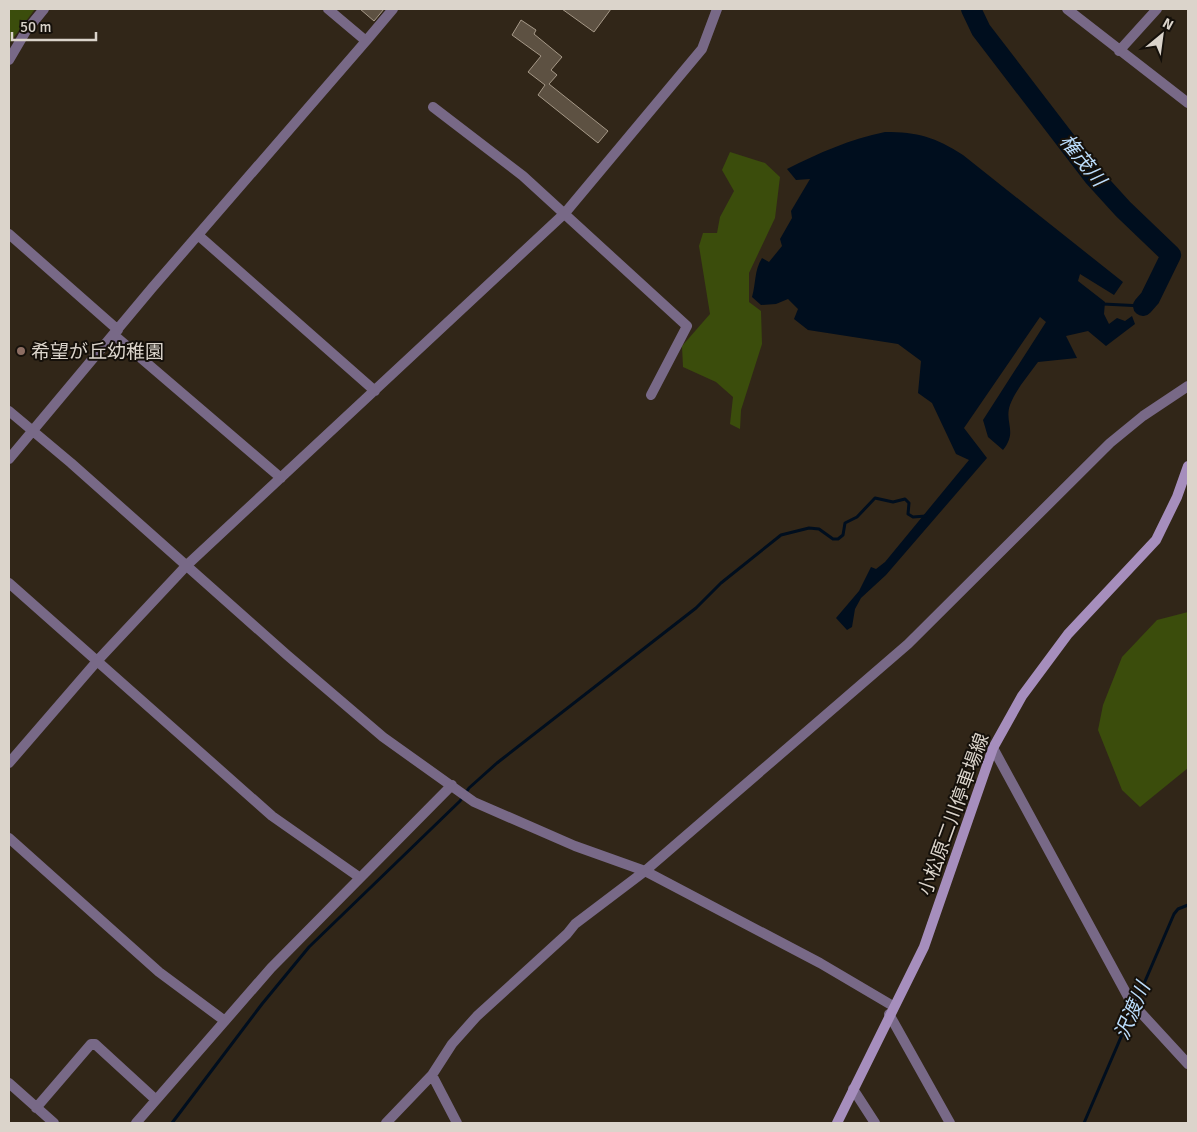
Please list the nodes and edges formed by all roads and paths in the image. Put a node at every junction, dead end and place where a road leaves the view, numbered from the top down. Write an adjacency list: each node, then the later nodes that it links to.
1 (44, 9): 9 (street)
2 (328, 9): 7 (street)
3 (394, 9): 7 (street)
4 (717, 9): 12 (street)
5 (1067, 9): 8 (street)
6 (1157, 9): 8 (street)
7 (366, 41): 14 (street)
8 (1119, 51): 10 (street)
9 (9, 60)
10 (1188, 103)
11 (433, 107): 12 (street)
12 (565, 213): 17 (street); 18 (street)
13 (9, 234): 15 (street)
14 (198, 235): 15 (street); 17 (street)
15 (116, 333): 20 (street); 23 (street)
16 (1188, 386): 31 (street)
17 (375, 390): 23 (street)
18 (651, 395)
19 (9, 411): 20 (street)
20 (32, 432): 21 (street); 24 (street)
21 (9, 459)
22 (1188, 466): 27 (main road, 小松原二川停車場線)
23 (281, 478): 24 (street)
24 (187, 566): 26 (street); 29 (street)
25 (9, 583): 26 (street)
26 (98, 660): 28 (street); 32 (street)
27 (993, 748): 33 (main road, 小松原二川停車場線); 35 (street)
28 (9, 763)
29 (455, 787): 31 (street); 32 (street)
30 (9, 838): 34 (street)
31 (645, 872): 33 (street); 36 (street)
32 (359, 877): 34 (street)
33 (891, 1010): 38 (main road, 小松原二川停車場線); 47 (street)
34 (225, 1021): 39 (street)
35 (1188, 1064)
36 (432, 1075): 43 (street); 44 (street)
37 (9, 1083): 40 (street)
38 (853, 1089): 45 (main road, 小松原二川停車場線); 46 (street)
39 (155, 1098): 40 (street); 42 (street)
40 (36, 1108): 41 (street)
41 (54, 1123)
42 (136, 1123)
43 (386, 1123)
44 (457, 1123)
45 (836, 1123)
46 (875, 1123)
47 (950, 1123)

